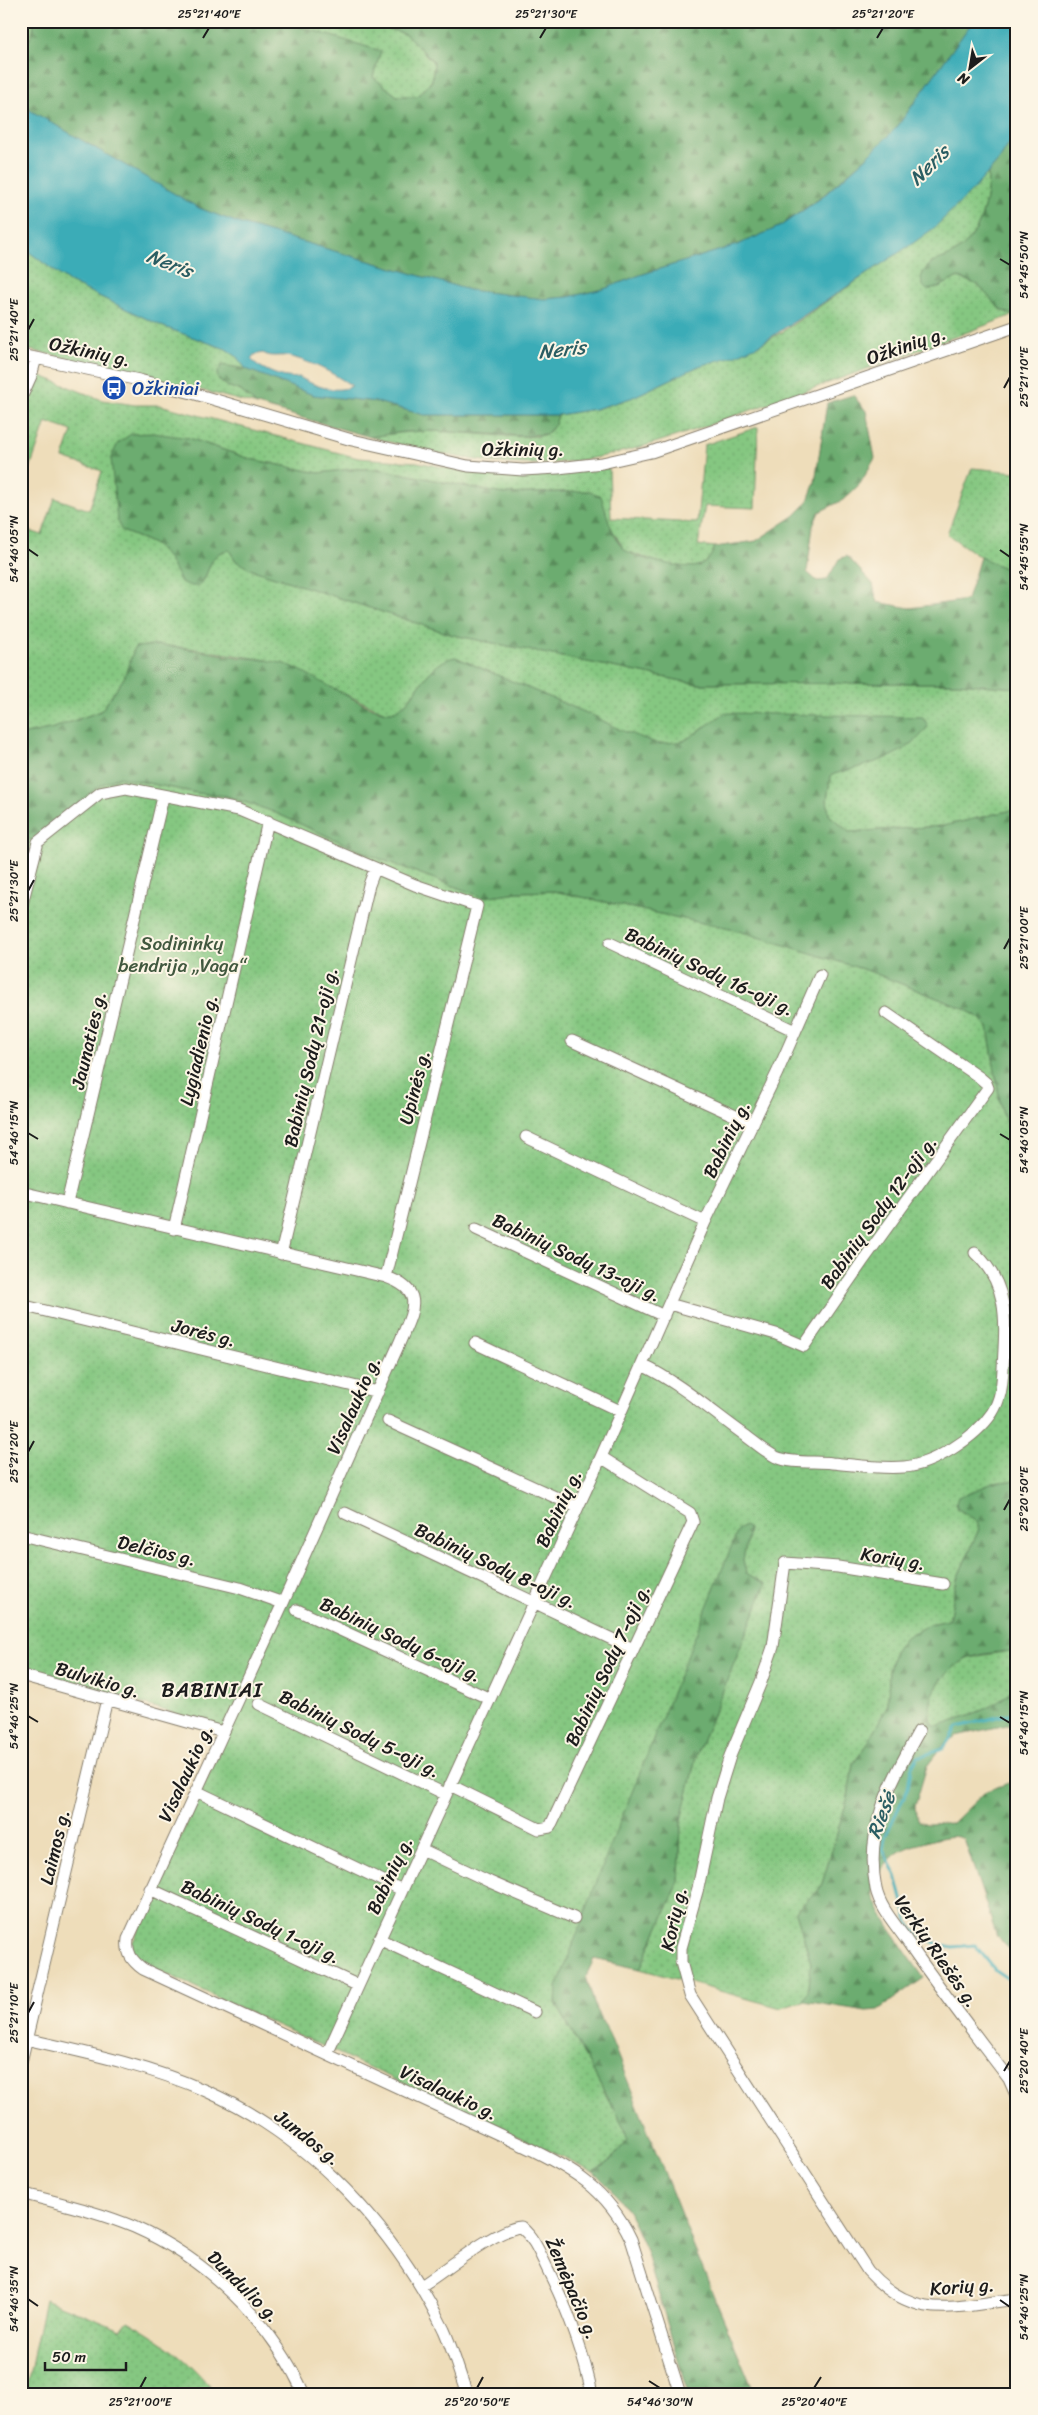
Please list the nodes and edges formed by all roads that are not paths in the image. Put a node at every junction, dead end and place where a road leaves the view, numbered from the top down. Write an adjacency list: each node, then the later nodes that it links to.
1 (1017, 326): 3 (street, Ožkinių g.)
2 (21, 355): 3 (street, Ožkinių g.)
3 (36, 358): 4 (street)
4 (21, 398)
5 (163, 797): 6 (street); 8 (street); 17 (street, Jaunaties g.)
6 (268, 821): 7 (street); 19 (street, Lygiadienio g.)
7 (376, 869): 22 (street, Babinių Sodų 21-oji g.); 23 (street, Upinės g.)
8 (21, 908)
9 (610, 943): 12 (street, Babinių Sodų 16-oji g.)
10 (820, 975): 12 (street, Babinių g.)
11 (886, 1012): 24 (street, Babinių Sodų 12-oji g.)
12 (795, 1031): 14 (street, Babinių g.)
13 (572, 1042): 14 (street)
14 (753, 1124): 18 (street, Babinių g.)
15 (526, 1138): 18 (street)
16 (21, 1192): 17 (street, Visalaukio g.)
17 (67, 1203): 19 (street, Visalaukio g.)
18 (705, 1222): 24 (street, Babinių g.)
19 (174, 1229): 22 (street, Visalaukio g.)
20 (476, 1229): 26 (street, Babinių Sodų 13-oji g.)
21 (975, 1253): 28 (street)
22 (281, 1254): 23 (street, Visalaukio g.)
23 (386, 1277): 29 (street, Visalaukio g.)
24 (669, 1304): 26 (street, Babinių g.)
25 (21, 1305): 29 (street, Jorės g.)
26 (664, 1316): 28 (street, Babinių g.)
27 (475, 1343): 30 (street)
28 (642, 1364): 30 (street, Babinių g.)
29 (378, 1392): 37 (street, Visalaukio g.)
30 (620, 1411): 32 (street, Babinių g.)
31 (388, 1420): 33 (street)
32 (601, 1457): 33 (street, Babinių g.); 40 (street, Babinių Sodų 7-oji g.)
33 (577, 1507): 38 (street, Babinių g.)
34 (345, 1514): 38 (street, Babinių Sodų 8-oji g.)
35 (21, 1535): 37 (street, Delčios g.)
36 (944, 1584): 62 (street, Korių g.)
37 (283, 1603): 46 (street, Visalaukio g.)
38 (534, 1603): 40 (street, Babinių Sodų 8-oji g.); 43 (street, Babinių g.)
39 (297, 1610): 43 (street, Babinių Sodų 6-oji g.)
40 (632, 1648): 47 (street, Babinių Sodų 7-oji g.)
41 (21, 1675): 42 (street, Bulvikio g.)
42 (107, 1699): 46 (street, Bulvikio g.); 56 (street, Laimos g.)
43 (490, 1699): 47 (street, Babinių g.)
44 (259, 1704): 47 (street, Babinių Sodų 5-oji g.)
45 (919, 1731): 59 (street, Verkių Riešės g.)
46 (223, 1732): 48 (street, Visalaukio g.)
47 (447, 1790): 49 (street, Babinių g.)
48 (196, 1791): 50 (street, Visalaukio g.); 51 (street)
49 (421, 1849): 51 (street, Babinių g.); 52 (street)
50 (150, 1889): 54 (street, Babinių Sodų 1-oji g.); 57 (street, Visalaukio g.)
51 (402, 1890): 53 (street, Babinių g.)
52 (574, 1918)
53 (379, 1939): 54 (street, Babinių g.); 55 (street)
54 (357, 1985): 57 (street, Babinių g.)
55 (535, 2012)
56 (24, 2038): 58 (street, Laimos g.); 61 (street, Jundos g.)
57 (327, 2054): 66 (street, Visalaukio g.)
58 (21, 2062)
59 (1017, 2097)
60 (21, 2192): 63 (street, Dundulio g.)
61 (421, 2286): 64 (street, Jundos g.); 65 (street, Žemėpačio g.)
62 (1017, 2299)
63 (304, 2394)
64 (467, 2394)
65 (592, 2394)
66 (680, 2394)

